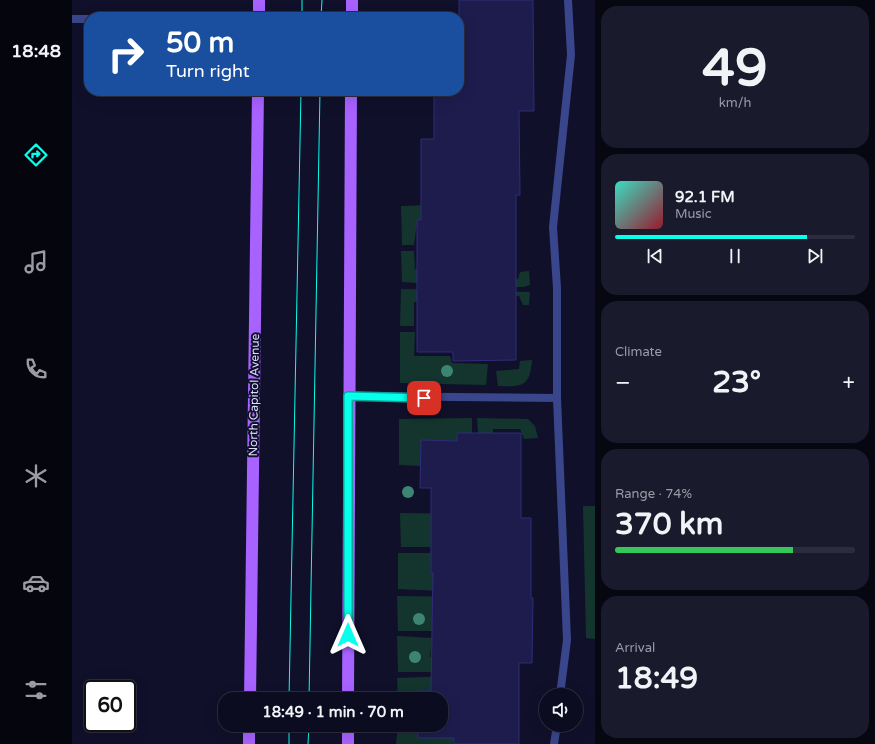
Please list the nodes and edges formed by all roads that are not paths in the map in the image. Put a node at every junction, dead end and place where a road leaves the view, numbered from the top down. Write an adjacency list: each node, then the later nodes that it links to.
1 (259, 0): 4 (main road)
2 (352, 0): 5 (main road)
3 (568, 0): 11 (lane)
4 (259, 12)
5 (352, 12)
6 (72, 19): 7 (lane)
7 (84, 19)
8 (258, 96): 13 (main road, North Capitol Avenue)
9 (351, 96): 10 (main road)
10 (348, 396): 11 (lane); 14 (main road)
11 (557, 398): 12 (lane)
12 (561, 688)
13 (250, 692)
14 (348, 692)
15 (249, 732): 18 (main road)
16 (348, 732): 19 (main road)
17 (556, 732): 20 (lane)
18 (249, 744)
19 (348, 744)
20 (554, 744)

